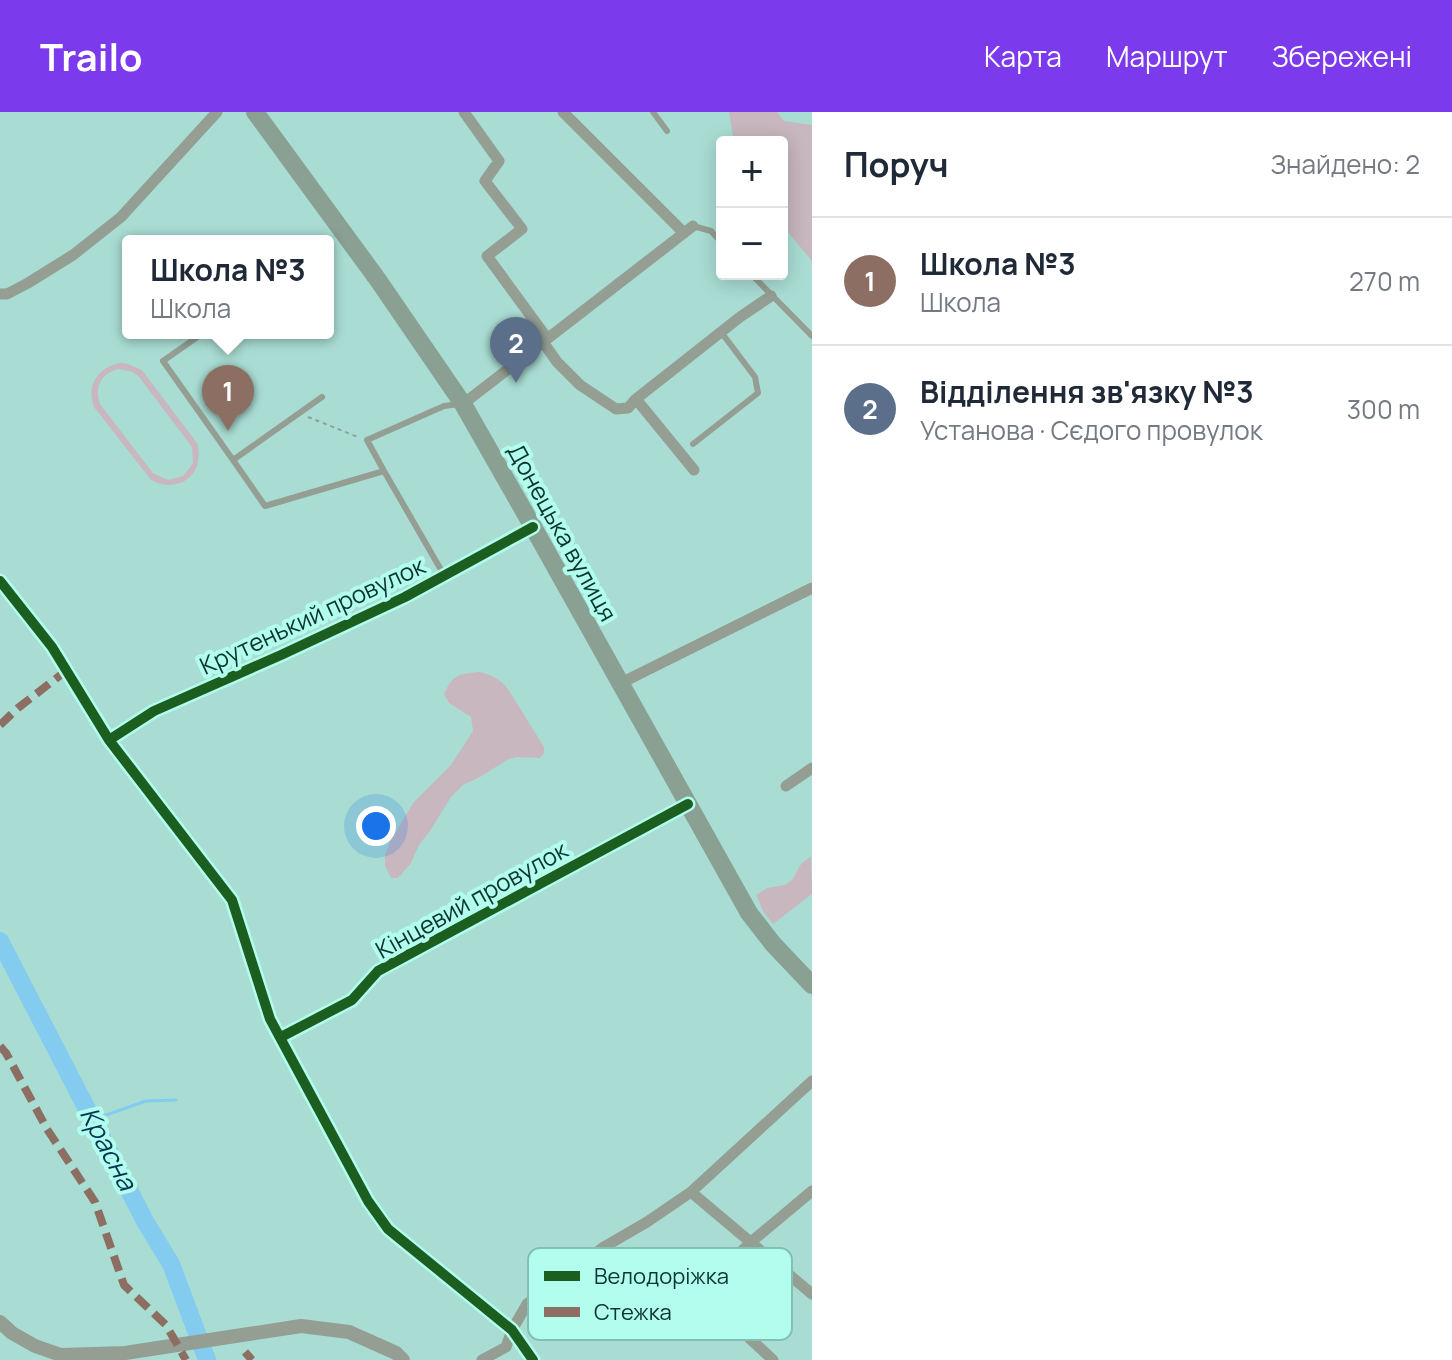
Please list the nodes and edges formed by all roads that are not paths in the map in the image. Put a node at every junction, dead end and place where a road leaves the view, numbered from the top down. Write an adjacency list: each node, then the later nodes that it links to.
1 (217, 112): 10 (street)
2 (255, 112): 18 (main road, Донецька вулиця)
3 (464, 112): 15 (street)
4 (563, 112): 7 (street)
5 (653, 112): 6 (lane)
6 (667, 131)
7 (688, 230): 8 (lane); 15 (street)
8 (716, 236)
9 (756, 280): 11 (lane)
10 (0, 294)
11 (771, 296): 12 (street); 13 (lane)
12 (721, 332): 17 (street); 19 (lane)
13 (812, 336)
14 (194, 339): 20 (lane)
15 (545, 340): 17 (street); 18 (street)
16 (322, 397): 20 (lane)
17 (636, 399): 21 (street)
18 (463, 404): 22 (lane); 23 (main road, Донецька вулиця)
19 (693, 444)
20 (233, 460): 22 (lane)
21 (694, 470)
22 (384, 471): 24 (lane)
23 (533, 527): 24 (street, Крутенький провулок); 27 (main road, Донецька вулиця)
24 (444, 575): 28 (street, Крутенький провулок)
25 (0, 581): 28 (street)
26 (812, 588): 27 (street)
27 (621, 683): 31 (main road, Донецька вулиця)
28 (109, 740): 33 (street)
29 (812, 768): 30 (street)
30 (786, 786)
31 (688, 804): 32 (main road, Донецька вулиця); 33 (street, Кінцевий провулок)
32 (812, 985)
33 (281, 1037): 45 (street)
34 (812, 1081): 36 (street)
35 (812, 1191): 37 (street)
36 (691, 1192): 37 (street); 38 (street)
37 (751, 1242): 39 (street); 40 (street)
38 (603, 1248)
39 (745, 1248)
40 (758, 1248)
41 (792, 1277): 42 (street)
42 (812, 1294)
43 (528, 1303): 45 (street)
44 (0, 1322): 47 (street)
45 (512, 1330): 48 (street); 49 (street)
46 (752, 1340): 50 (street)
47 (403, 1360)
48 (482, 1360)
49 (533, 1360)
50 (773, 1360)

